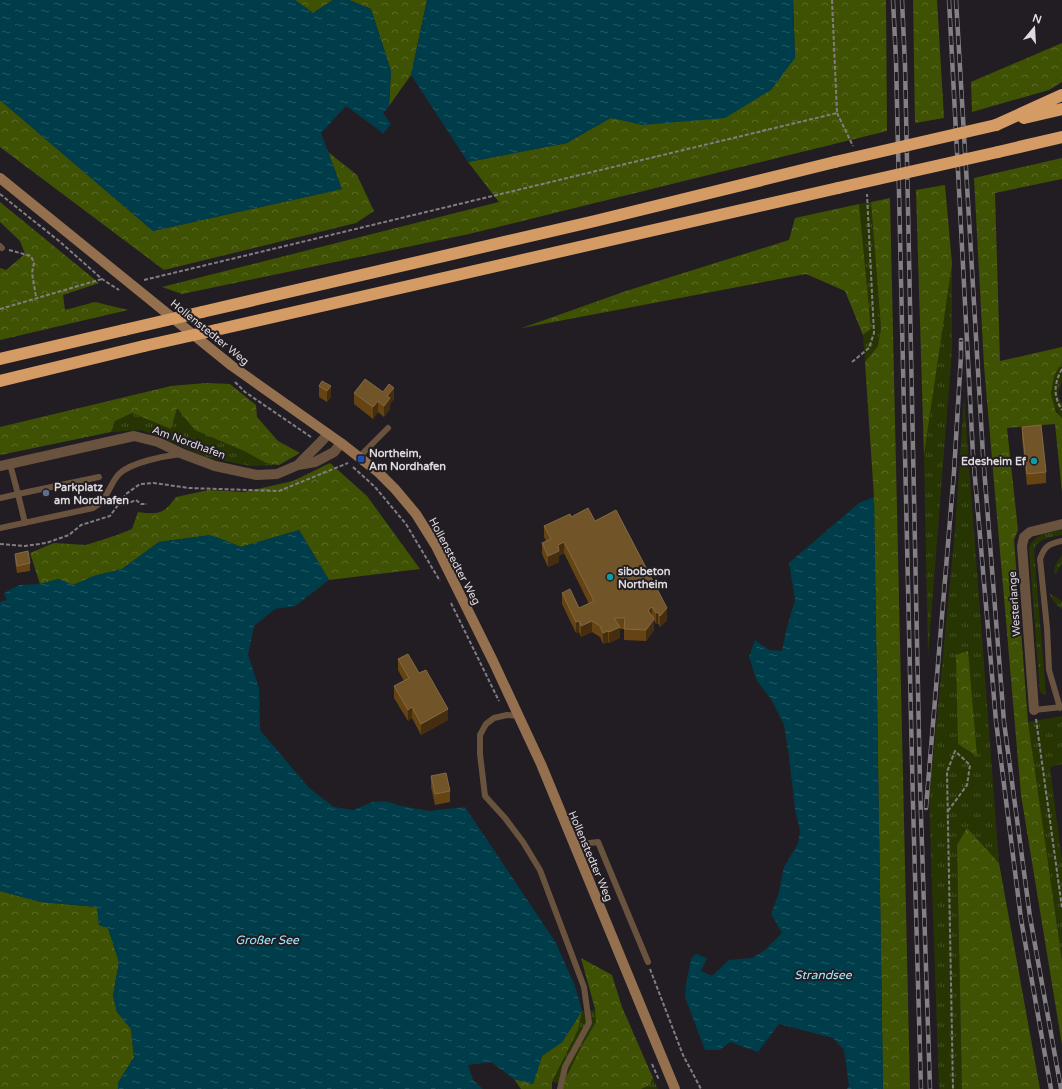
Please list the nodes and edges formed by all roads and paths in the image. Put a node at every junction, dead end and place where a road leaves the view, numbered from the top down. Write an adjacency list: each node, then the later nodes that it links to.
1 (832, 0): 4 (path)
2 (1062, 95): 5 (highway)
3 (1062, 109): 5 (highway)
4 (837, 113): 7 (path); 13 (path)
5 (996, 125): 17 (highway, bridge)
6 (1062, 137): 20 (highway, bridge)
7 (853, 146)
8 (0, 178): 13 (main road, Hollenstedter Weg)
9 (867, 188): 18 (path)
10 (0, 194): 12 (path)
11 (1, 247): 15 (path)
12 (102, 278): 14 (path); 15 (path)
13 (131, 284): 24 (main road, Hollenstedter Weg)
14 (122, 291)
15 (36, 298): 16 (path)
16 (0, 309)
17 (0, 359)
18 (852, 362)
19 (1062, 369): 22 (path)
20 (0, 381)
21 (234, 382): 26 (path)
22 (1062, 410)
23 (388, 428): 29 (lane)
24 (328, 434): 25 (main road, Hollenstedter Weg); 26 (street, Am Nordhafen)
25 (341, 443): 27 (street, Am Nordhafen); 29 (main road, Hollenstedter Weg)
26 (320, 444): 32 (street, Am Nordhafen)
27 (334, 452): 30 (path); 32 (street, Am Nordhafen)
28 (183, 454): 31 (street, Am Nordhafen); 32 (street, Am Nordhafen); 38 (lane)
29 (359, 457): 48 (main road, Hollenstedter Weg)
30 (348, 463): 37 (path); 43 (path)
31 (5, 465): 34 (lane)
32 (298, 466)
33 (99, 477): 34 (lane)
34 (18, 494): 35 (lane); 38 (lane)
35 (0, 498)
36 (147, 504): 37 (path)
37 (119, 505): 42 (path)
38 (24, 523): 40 (lane)
39 (1062, 524): 46 (street, Westerlange)
40 (0, 528)
41 (1062, 541): 45 (lane)
42 (0, 544)
43 (441, 583)
44 (448, 597): 47 (path)
45 (1061, 708): 46 (lane)
46 (1034, 710): 51 (path)
47 (507, 715): 48 (lane); 55 (lane)
48 (519, 716): 50 (main road, Hollenstedter Weg)
49 (948, 811): 49 (path); 58 (path)
50 (574, 845): 52 (lane); 56 (main road, Hollenstedter Weg)
51 (1062, 908)
52 (648, 962): 57 (path)
53 (650, 1060): 54 (path)
54 (661, 1084)
55 (560, 1089)
56 (676, 1089)
57 (701, 1089)
58 (952, 1089)

